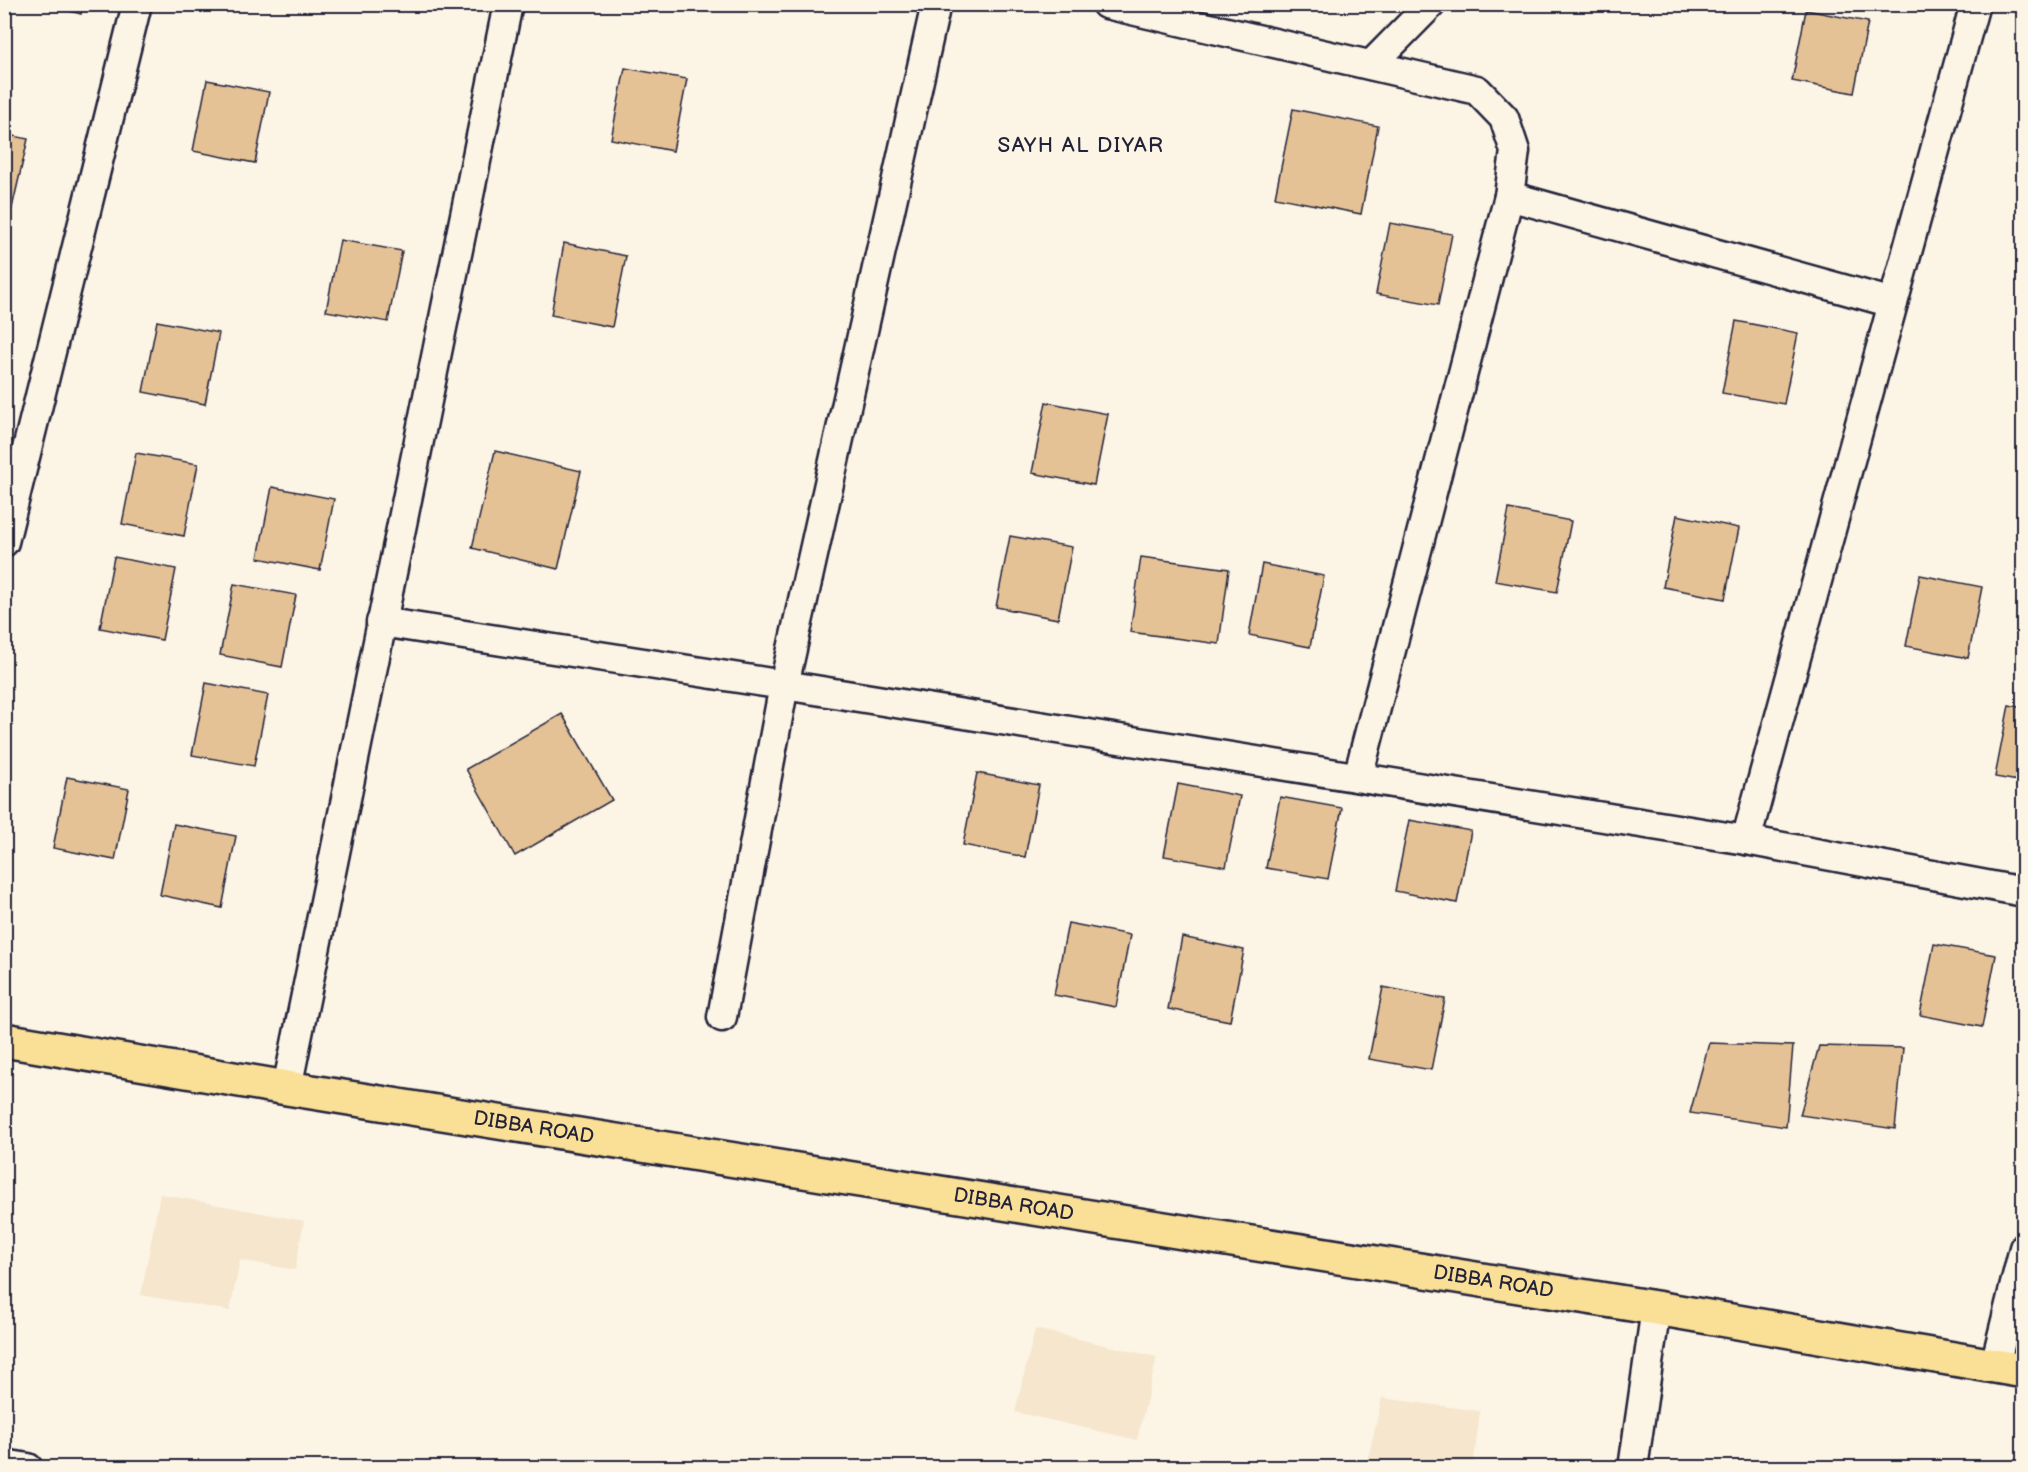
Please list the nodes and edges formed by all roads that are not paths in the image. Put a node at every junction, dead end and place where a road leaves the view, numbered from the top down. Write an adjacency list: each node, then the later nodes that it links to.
1 (137, 4): 10 (street)
2 (508, 4): 11 (street)
3 (936, 4): 12 (street)
4 (1106, 4): 7 (street)
5 (1431, 4): 7 (street)
6 (1975, 4): 9 (street)
7 (1371, 65): 8 (street)
8 (1509, 196): 9 (street); 13 (street)
9 (1893, 303): 14 (street)
10 (4, 542)
11 (381, 622): 12 (street); 18 (street)
12 (784, 685): 13 (street); 16 (street)
13 (1358, 777): 14 (street)
14 (1746, 840): 15 (street)
15 (2024, 892)
16 (722, 1017)
17 (4, 1040): 18 (main road, DIBBA ROAD)
18 (287, 1088): 20 (main road, DIBBA ROAD)
19 (2024, 1248): 21 (street)
20 (1656, 1308): 21 (main road, DIBBA ROAD); 24 (street)
21 (2009, 1368)
22 (4, 1464): 23 (street)
23 (28, 1467)
24 (1633, 1467)

